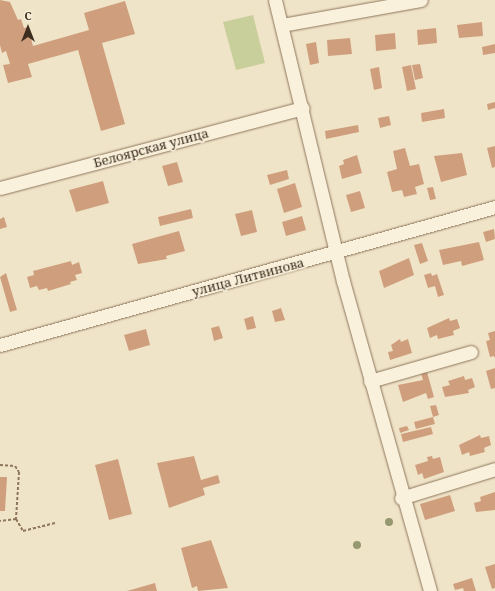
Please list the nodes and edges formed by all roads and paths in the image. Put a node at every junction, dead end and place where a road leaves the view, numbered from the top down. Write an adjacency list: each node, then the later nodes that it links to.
1 (275, 0): 3 (street)
2 (420, 0): 3 (street)
3 (282, 25): 4 (street)
4 (302, 108): 5 (street, Белоярская улица); 7 (street)
5 (0, 188)
6 (495, 207): 7 (street, улица Литвинова)
7 (338, 252): 8 (street, улица Литвинова); 10 (street)
8 (0, 345)
9 (471, 352): 10 (street)
10 (370, 381): 13 (street)
11 (0, 466): 14 (path)
12 (495, 469): 13 (street)
13 (401, 498): 17 (street)
14 (16, 519): 15 (path); 16 (path)
15 (0, 521)
16 (55, 523)
17 (430, 591)

